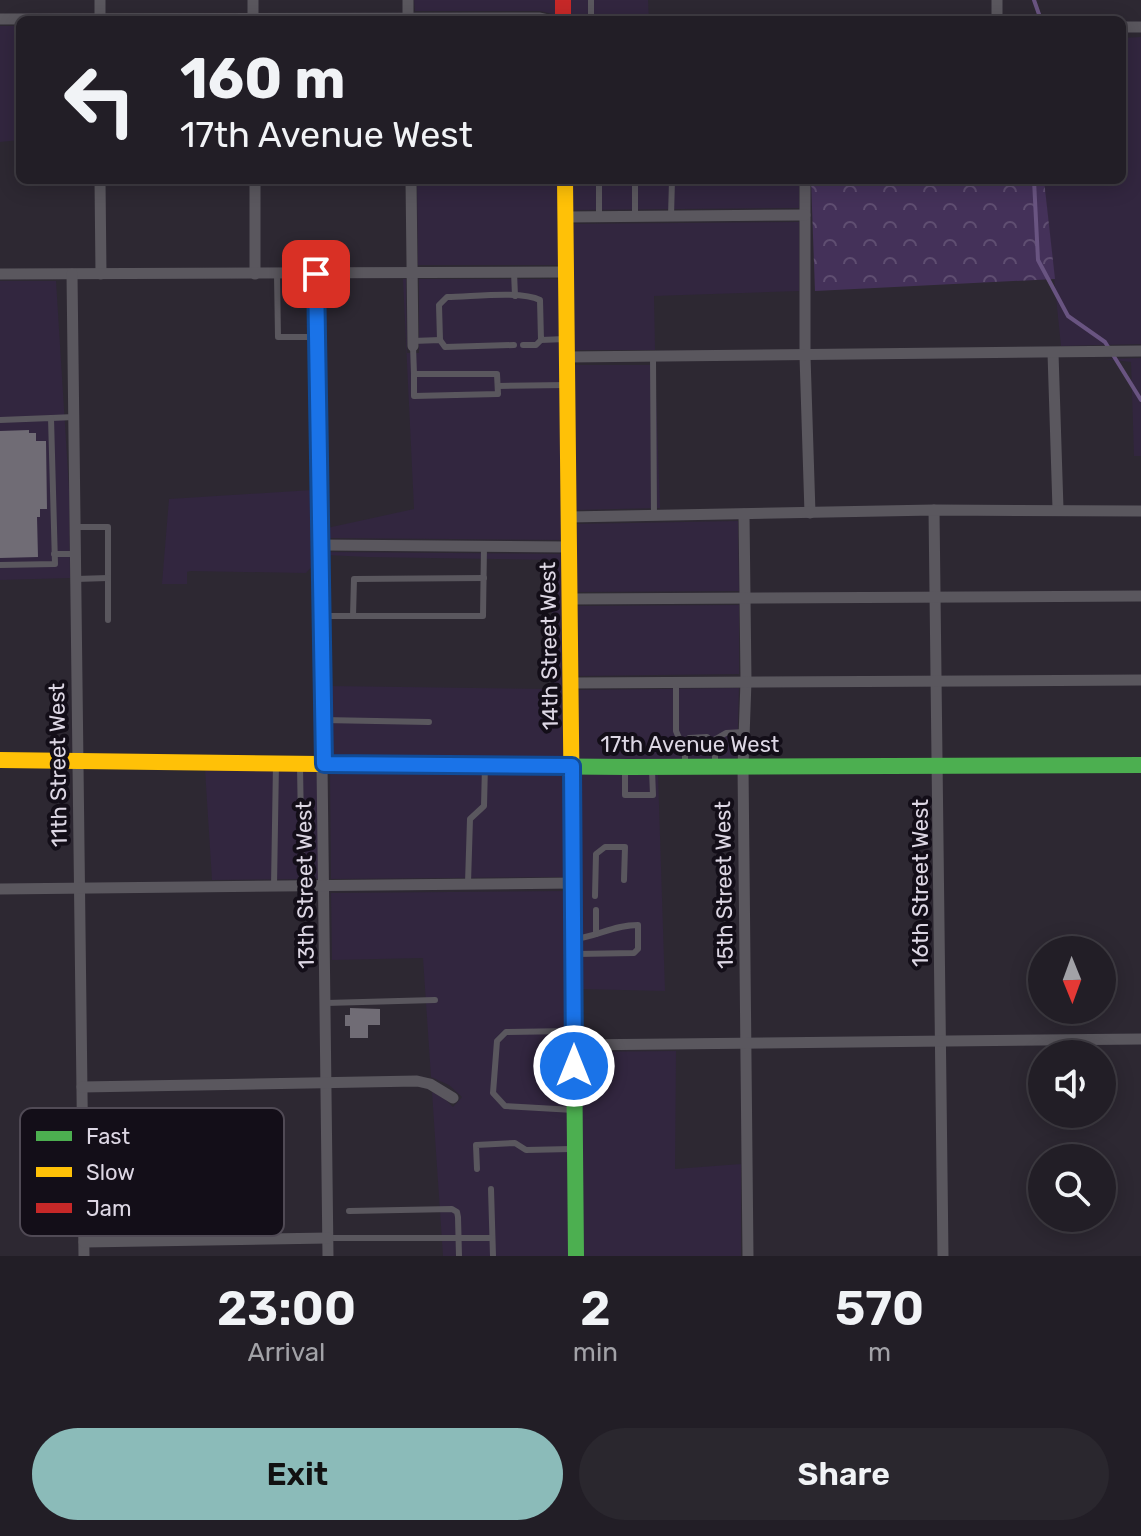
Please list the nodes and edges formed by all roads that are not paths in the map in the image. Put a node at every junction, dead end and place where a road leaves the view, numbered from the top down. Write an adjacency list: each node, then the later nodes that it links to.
1 (100, 184): 19 (street)
2 (255, 184): 20 (street)
3 (411, 184): 14 (street)
4 (565, 184): 12 (street, 14th Street West)
5 (599, 184): 13 (lane)
6 (635, 184): 10 (lane)
7 (672, 184): 11 (lane)
8 (805, 184): 9 (street)
9 (805, 215): 11 (street); 33 (street)
10 (635, 216): 11 (street); 13 (street)
11 (671, 216)
12 (565, 217): 13 (street); 16 (street, 14th Street West)
13 (599, 217)
14 (412, 272): 15 (street); 22 (street); 28 (street)
15 (514, 272): 16 (street); 23 (lane)
16 (566, 272): 25 (street, 14th Street West)
17 (0, 274): 18 (street)
18 (72, 274): 19 (street); 39 (street, 11th Street West)
19 (101, 274): 20 (street)
20 (255, 274): 21 (street)
21 (277, 274): 22 (street); 24 (lane)
22 (316, 274): 24 (street, 13th Street West)
23 (515, 296): 26 (lane); 27 (lane)
24 (317, 337): 50 (street, 13th Street West)
25 (567, 339): 27 (lane); 34 (street, 14th Street West)
26 (440, 340): 28 (lane); 29 (lane)
27 (541, 340): 30 (lane)
28 (413, 343): 36 (lane)
29 (514, 345)
30 (523, 345)
31 (1141, 351): 32 (street)
32 (1053, 353): 33 (street); 42 (street)
33 (805, 356): 35 (street); 45 (street)
34 (567, 357): 35 (street); 37 (street, 14th Street West)
35 (653, 358): 47 (lane)
36 (414, 374): 38 (lane); 38 (lane)
37 (567, 385): 38 (lane); 48 (street, 14th Street West)
38 (498, 386)
39 (74, 417): 40 (lane); 49 (street, 11th Street West)
40 (51, 418): 41 (lane); 53 (lane)
41 (0, 420)
42 (1058, 509): 43 (street); 44 (street)
43 (934, 510): 45 (street); 61 (street, 16th Street West)
44 (1141, 511)
45 (810, 513): 46 (street)
46 (744, 514): 47 (street); 60 (street, 15th Street West)
47 (654, 516): 48 (street)
48 (569, 517): 52 (street, 14th Street West)
49 (76, 527): 54 (street, 11th Street West); 56 (lane)
50 (321, 545): 51 (street); 63 (street, 13th Street West)
51 (484, 546): 52 (street); 57 (lane)
52 (570, 547): 62 (street, 14th Street West)
53 (54, 554): 54 (lane); 55 (lane)
54 (76, 554): 58 (street, 11th Street West)
55 (0, 565)
56 (108, 578): 58 (lane); 65 (lane)
57 (484, 578): 64 (lane); 64 (lane)
58 (76, 579): 77 (street, 11th Street West)
59 (1141, 596): 61 (street)
60 (746, 598): 61 (street); 62 (street); 68 (street, 15th Street West)
61 (936, 598): 66 (street, 16th Street West)
62 (570, 599): 70 (street, 14th Street West)
63 (322, 616): 64 (lane); 71 (street, 13th Street West)
64 (353, 616)
65 (108, 620)
66 (937, 680): 67 (street); 68 (street); 82 (street, 16th Street West)
67 (1141, 680)
68 (746, 681): 69 (street); 73 (street, 15th Street West)
69 (676, 682): 70 (street); 75 (lane)
70 (571, 683): 84 (street, 14th Street West)
71 (323, 720): 72 (lane); 80 (street, 13th Street West)
72 (429, 722)
73 (744, 732): 74 (lane); 87 (street, 15th Street West)
74 (714, 740): 75 (lane); 86 (lane)
75 (685, 742): 85 (lane)
76 (0, 760): 77 (street, 17th Avenue West)
77 (79, 760): 78 (street, 17th Avenue West); 98 (street, 11th Street West)
78 (276, 763): 79 (street, 17th Avenue West); 95 (lane)
79 (299, 764): 80 (street, 17th Avenue West); 96 (lane)
80 (324, 764): 81 (street, 17th Avenue West); 97 (street, 13th Street West)
81 (485, 765): 84 (street, 17th Avenue West); 94 (lane)
82 (939, 765): 83 (street, 17th Avenue West); 87 (street, 17th Avenue West); 108 (street, 16th Street West)
83 (1141, 765)
84 (572, 766): 88 (street, 17th Avenue West); 91 (street, 14th Street West)
85 (685, 766): 86 (street, 17th Avenue West); 89 (street, 17th Avenue West)
86 (715, 766): 87 (street, 17th Avenue West)
87 (743, 766): 109 (street, 15th Street West)
88 (625, 767): 89 (street, 17th Avenue West); 89 (lane)
89 (652, 767)
90 (595, 865): 91 (lane); 92 (lane); 100 (lane)
91 (573, 866): 93 (street, 14th Street West)
92 (624, 880)
93 (573, 883): 94 (street); 103 (street, 14th Street West)
94 (468, 884): 97 (street)
95 (274, 886): 96 (street); 98 (street)
96 (302, 886): 97 (street)
97 (324, 886): 105 (street, 13th Street West)
98 (80, 888): 99 (street); 111 (street, 11th Street West)
99 (0, 889)
100 (595, 896)
101 (596, 910): 102 (lane)
102 (596, 934): 103 (lane); 103 (lane)
103 (574, 946): 106 (street, 14th Street West)
104 (435, 1000): 105 (lane)
105 (326, 1003): 110 (street, 13th Street West)
106 (574, 1038): 109 (street); 114 (street, 14th Street West); 114 (lane)
107 (1141, 1039): 108 (street)
108 (941, 1040): 109 (street); 130 (street, 16th Street West)
109 (746, 1043): 129 (street, 15th Street West)
110 (327, 1082): 111 (street); 112 (street); 120 (street, 13th Street West)
111 (82, 1087): 113 (street, 11th Street West)
112 (453, 1098)
113 (82, 1108)
114 (574, 1110): 115 (street, 14th Street West)
115 (575, 1149): 116 (lane); 128 (street, 14th Street West)
116 (477, 1169)
117 (491, 1189): 122 (lane)
118 (349, 1211): 121 (lane)
119 (84, 1236): 123 (street, 11th Street West)
120 (328, 1238): 121 (lane); 123 (street); 125 (street, 13th Street West)
121 (458, 1238): 122 (lane); 126 (lane)
122 (492, 1238): 127 (lane)
123 (84, 1242): 124 (street, 11th Street West)
124 (84, 1256)
125 (328, 1256)
126 (459, 1256)
127 (493, 1256)
128 (576, 1256)
129 (748, 1256)
130 (943, 1256)

